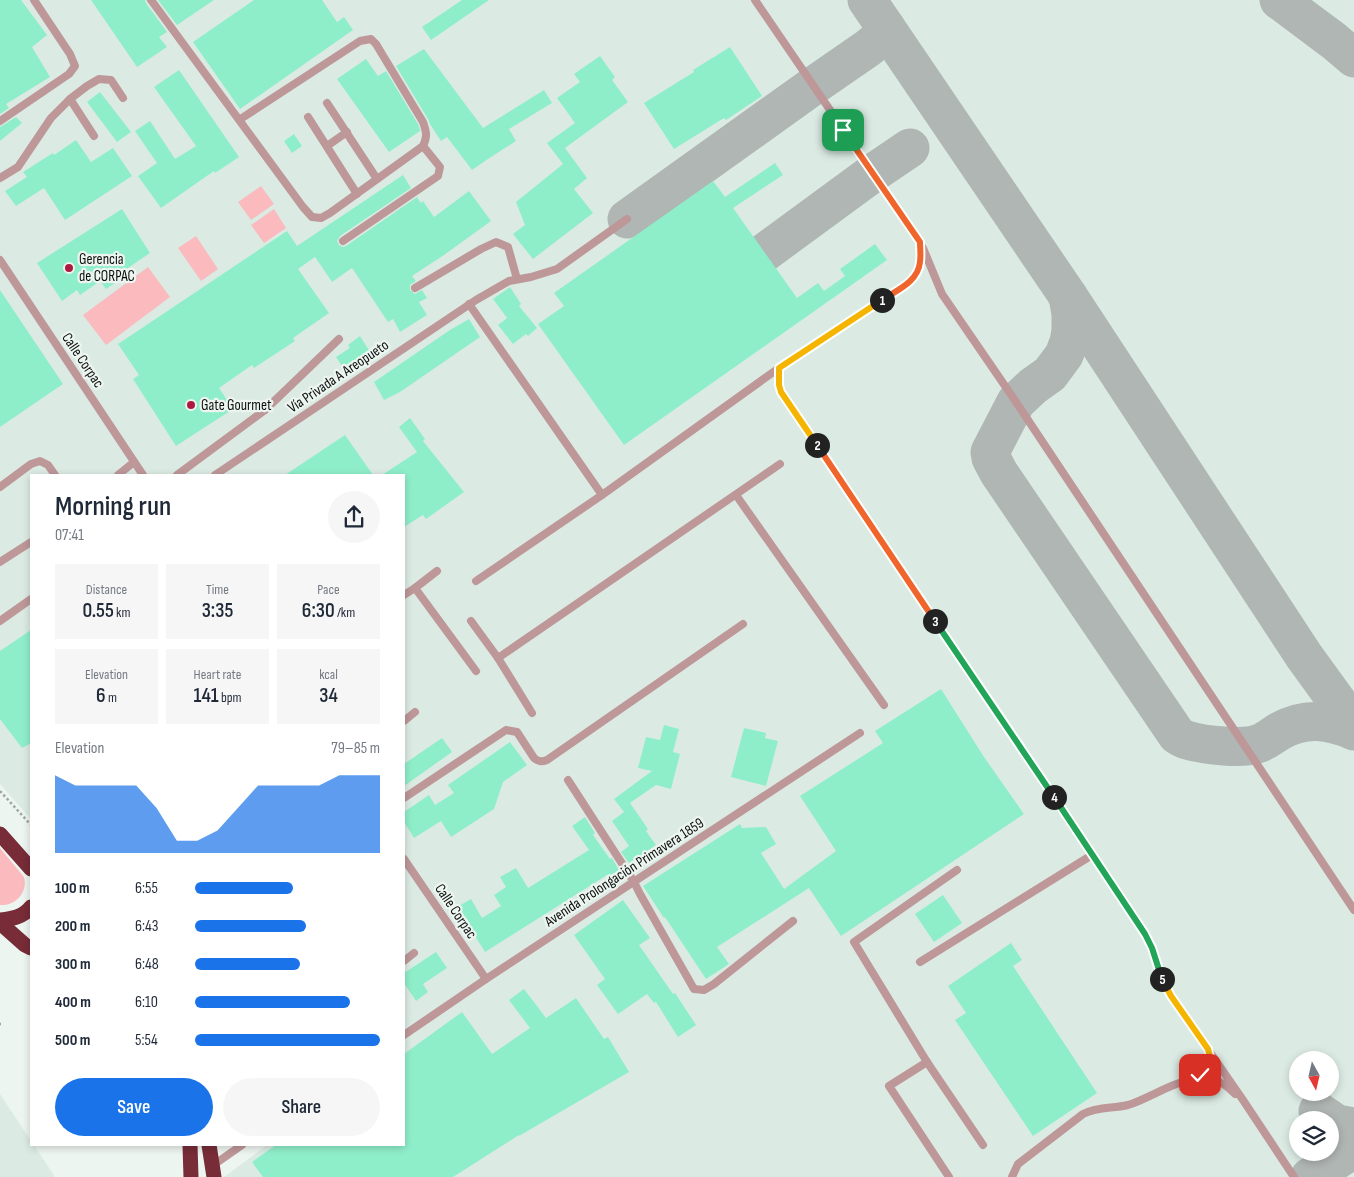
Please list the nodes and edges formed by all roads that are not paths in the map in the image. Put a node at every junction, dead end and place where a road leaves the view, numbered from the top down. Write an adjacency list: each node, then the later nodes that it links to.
1 (34, 0): 9 (lane)
2 (151, 0): 8 (lane)
3 (755, 0): 19 (lane)
4 (123, 98): 5 (lane)
5 (70, 99): 11 (lane); 14 (lane)
6 (327, 103): 10 (lane)
7 (308, 117): 12 (lane)
8 (239, 120): 13 (lane); 16 (lane)
9 (0, 121)
10 (346, 132): 12 (lane); 15 (lane)
11 (94, 136)
12 (327, 146): 16 (lane)
13 (423, 146): 15 (lane); 18 (lane)
14 (0, 178)
15 (377, 179): 16 (lane)
16 (357, 194)
17 (627, 219): 21 (lane, Vía Privada A Areopueto)
18 (343, 241)
19 (920, 242): 25 (lane); 62 (lane)
20 (0, 260): 26 (lane, Calle Corpac)
21 (516, 279): 22 (lane); 23 (lane, Vía Privada A Areopueto)
22 (415, 288)
23 (468, 304): 32 (lane, Vía Privada A Areopueto); 34 (lane)
24 (339, 340): 31 (lane)
25 (779, 368): 34 (lane); 56 (lane)
26 (134, 462): 29 (lane); 30 (lane, Calle Corpac)
27 (780, 464): 35 (lane)
28 (54, 474): 33 (lane)
29 (119, 474)
30 (142, 474)
31 (178, 474)
32 (216, 474)
33 (0, 487)
34 (602, 495): 39 (lane)
35 (736, 495): 46 (lane); 48 (lane)
36 (30, 543): 37 (lane)
37 (0, 562)
38 (437, 571): 40 (lane)
39 (476, 581)
40 (415, 588): 41 (lane); 47 (lane)
41 (405, 594)
42 (30, 600): 43 (lane)
43 (0, 621)
44 (471, 621): 46 (lane)
45 (743, 624): 54 (lane)
46 (498, 658): 50 (lane)
47 (476, 671)
48 (884, 705)
49 (415, 712): 51 (lane)
50 (532, 713)
51 (405, 720)
52 (860, 734): 60 (lane, Avenida Prolongación Primavera 1859)
53 (568, 780): 60 (lane)
54 (405, 797)
55 (0, 834): 58 (highway)
56 (1092, 855): 68 (lane); 71 (lane)
57 (405, 860): 69 (lane, Calle Corpac)
58 (30, 868)
59 (957, 870): 72 (lane)
60 (634, 882): 64 (lane); 69 (lane, Avenida Prolongación Primavera 1859)
61 (30, 908): 63 (highway)
62 (1354, 910)
63 (0, 921): 65 (highway)
64 (793, 921)
65 (30, 947)
66 (414, 953): 67 (lane)
67 (405, 960)
68 (920, 962)
69 (486, 979): 70 (lane, Avenida Prolongación Primavera 1859)
70 (405, 1034)
71 (1208, 1049): 73 (lane); 74 (lane)
72 (927, 1062): 78 (lane); 82 (lane)
73 (1194, 1079): 74 (lane); 83 (lane)
74 (1243, 1100): 80 (lane)
75 (190, 1146): 81 (highway)
76 (209, 1146): 79 (highway)
77 (241, 1146): 79 (lane)
78 (983, 1146)
79 (213, 1172)
80 (1290, 1176)
81 (191, 1177)
82 (949, 1177)
83 (1012, 1177)

